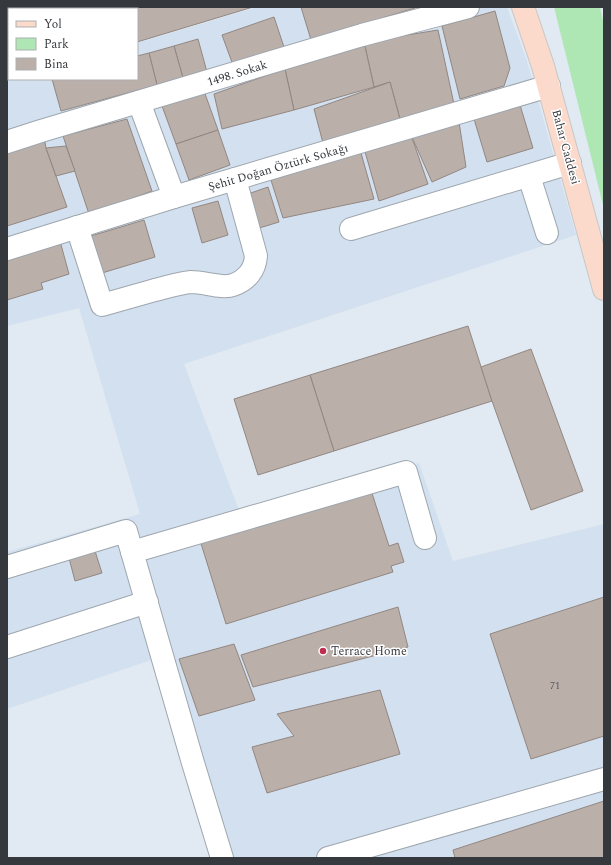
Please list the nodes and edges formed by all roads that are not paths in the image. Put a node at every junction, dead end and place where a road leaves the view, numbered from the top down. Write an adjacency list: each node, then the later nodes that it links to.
1 (468, 7): 4 (street, 1498. Sokak)
2 (523, 7): 3 (main road, Bahar Caddesi)
3 (549, 86): 6 (main road, Bahar Caddesi); 8 (street, Şehit Doğan Öztürk Sokağı)
4 (139, 102): 5 (street, 1498. Sokak); 9 (street)
5 (7, 142)
6 (570, 163): 7 (street); 14 (main road, Bahar Caddesi)
7 (529, 176): 11 (street); 12 (street)
8 (235, 180): 9 (street, Şehit Doğan Öztürk Sokağı); 10 (street)
9 (174, 197): 10 (street, Şehit Doğan Öztürk Sokağı)
10 (77, 227): 13 (street, Şehit Doğan Öztürk Sokağı)
11 (351, 229)
12 (547, 233)
13 (7, 249)
14 (604, 289)
15 (425, 538): 16 (street)
16 (132, 552): 17 (street); 18 (street)
17 (7, 567)
18 (147, 602): 19 (street); 21 (street)
19 (7, 647)
20 (604, 779): 22 (street)
21 (222, 858)
22 (328, 858)

